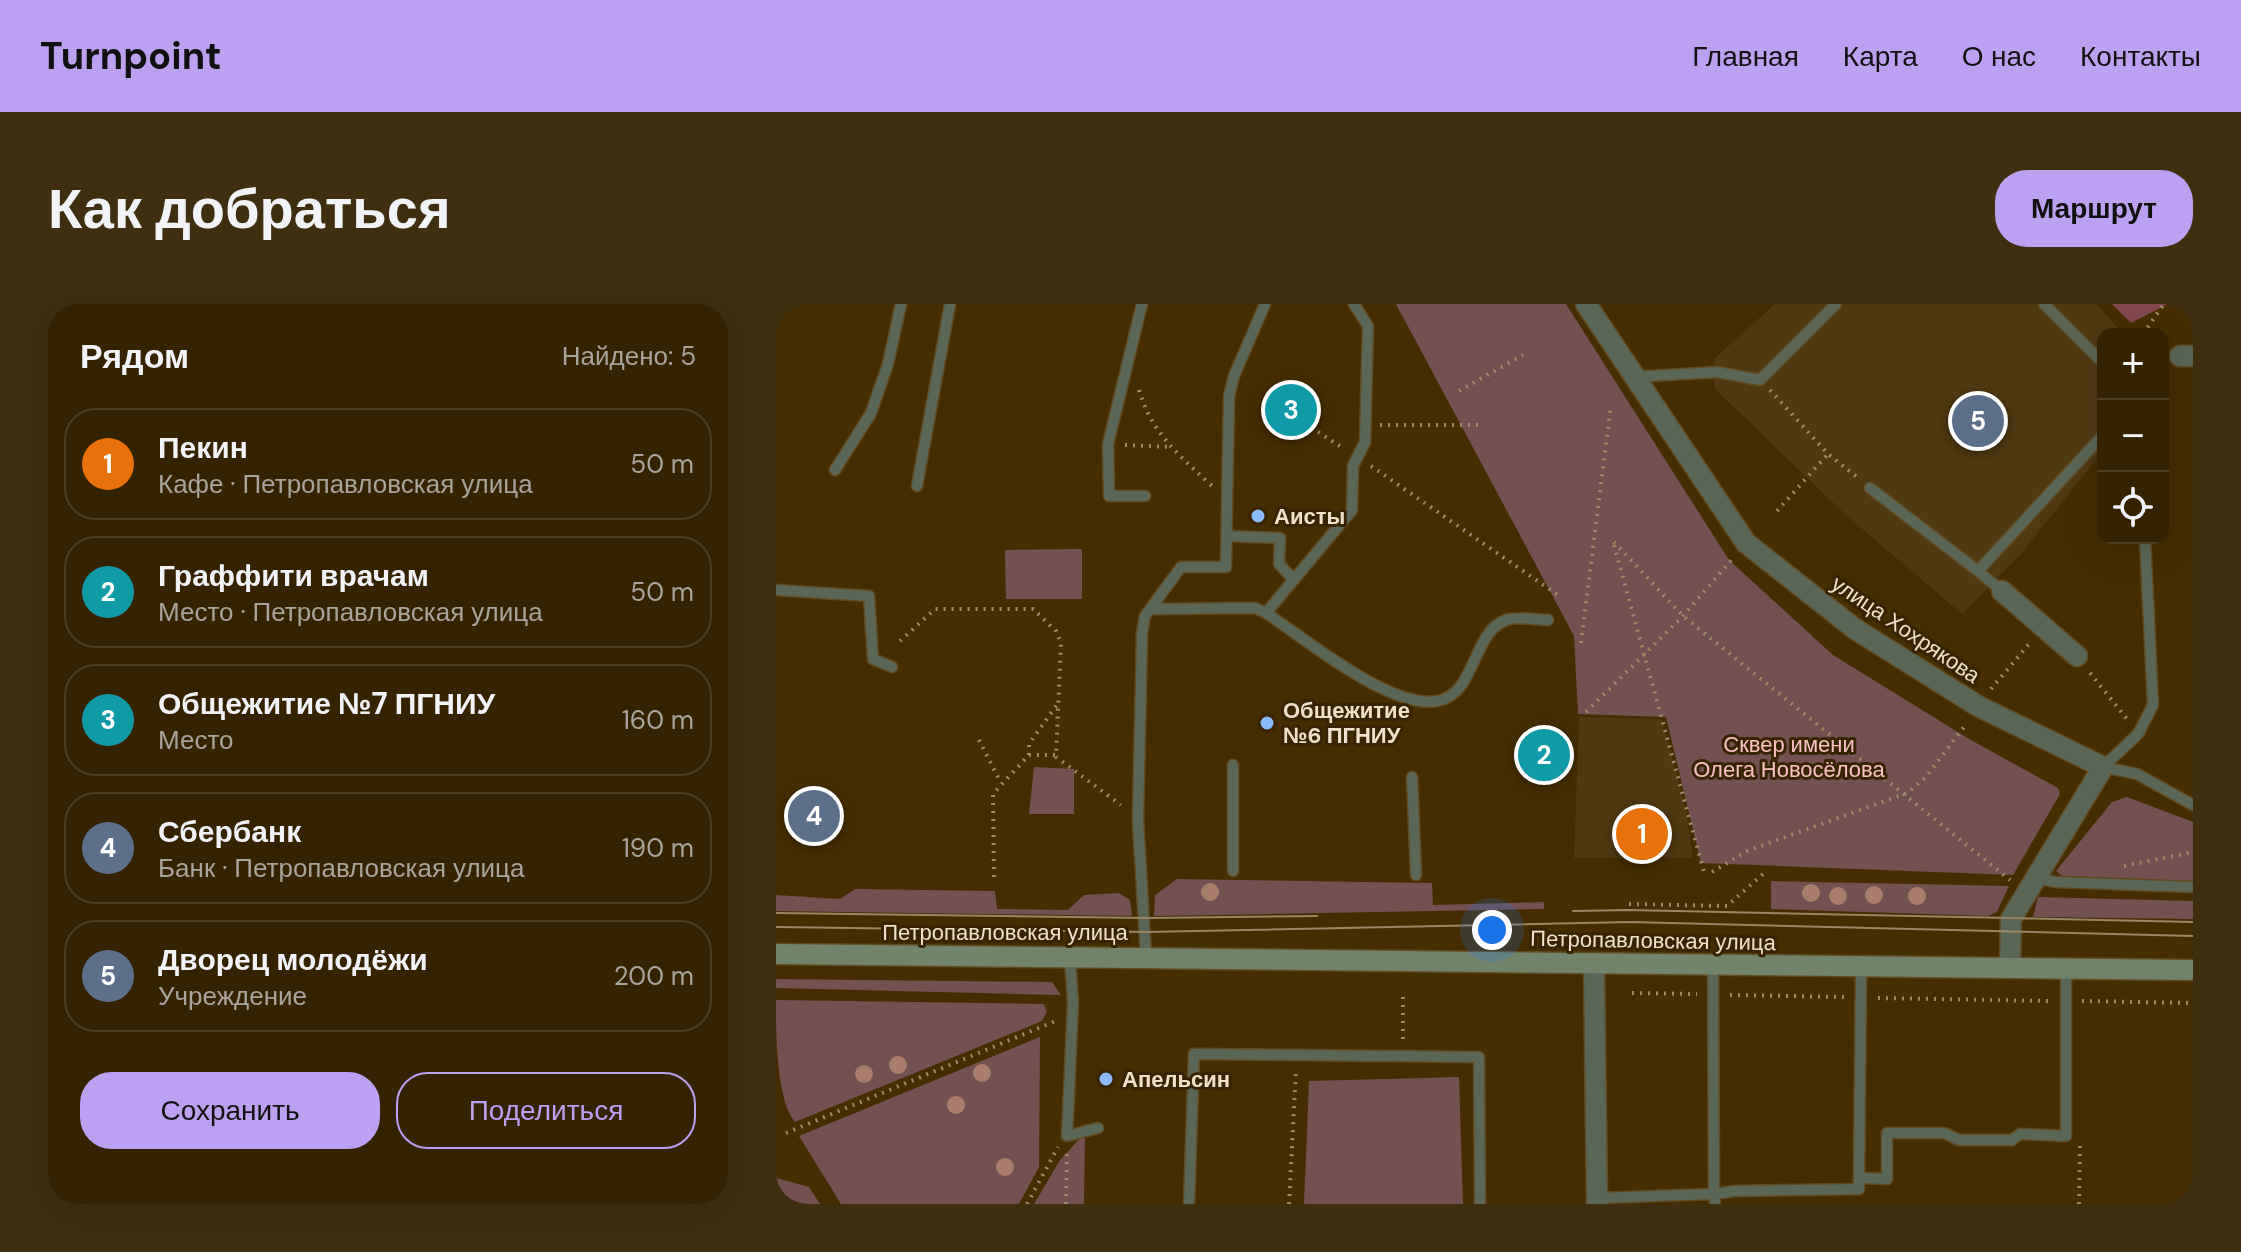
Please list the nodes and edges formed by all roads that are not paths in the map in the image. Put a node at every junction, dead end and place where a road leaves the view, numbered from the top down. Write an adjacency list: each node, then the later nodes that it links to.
1 (901, 304): 12 (lane)
2 (950, 304): 13 (lane)
3 (1142, 304): 15 (lane)
4 (1265, 304): 16 (lane)
5 (1354, 304): 19 (lane)
6 (1586, 304): 10 (street, улица Хохрякова)
7 (1836, 304): 10 (lane)
8 (2044, 304): 9 (lane)
9 (2097, 357)
10 (1631, 377): 28 (street, улица Хохрякова)
11 (2097, 442): 18 (lane)
12 (835, 470)
13 (917, 486)
14 (1870, 488): 18 (lane)
15 (1145, 496)
16 (1228, 536): 19 (lane); 22 (lane)
17 (2145, 544): 28 (lane)
18 (1978, 571): 21 (lane)
19 (1294, 580): 23 (lane)
20 (776, 590): 26 (lane)
21 (2002, 591): 25 (street)
22 (1151, 609): 23 (lane); 37 (lane)
23 (1266, 613): 24 (lane)
24 (1548, 620)
25 (2077, 656)
26 (892, 667)
27 (1233, 765): 31 (lane)
28 (2103, 767): 30 (lane); 33 (street)
29 (1412, 777): 32 (lane)
30 (2193, 805)
31 (1233, 871)
32 (1416, 875)
33 (2037, 878): 34 (lane); 41 (street)
34 (2193, 887)
35 (776, 954): 36 (street, Петропавловская улица)
36 (1070, 957): 37 (street, Петропавловская улица); 44 (lane)
37 (1146, 957): 38 (street, Петропавловская улица)
38 (1594, 963): 39 (street, Петропавловская улица); 47 (street)
39 (1713, 964): 40 (street, Петропавловская улица); 46 (lane)
40 (1861, 966): 41 (street, Петропавловская улица); 45 (lane)
41 (2010, 968): 42 (street, Петропавловская улица)
42 (2066, 968): 43 (street, Петропавловская улица); 45 (lane)
43 (2193, 970)
44 (1098, 1128)
45 (1859, 1178): 46 (lane)
46 (1714, 1199): 47 (lane)
47 (1597, 1201)
48 (1189, 1204): 49 (lane)
49 (1480, 1204)

